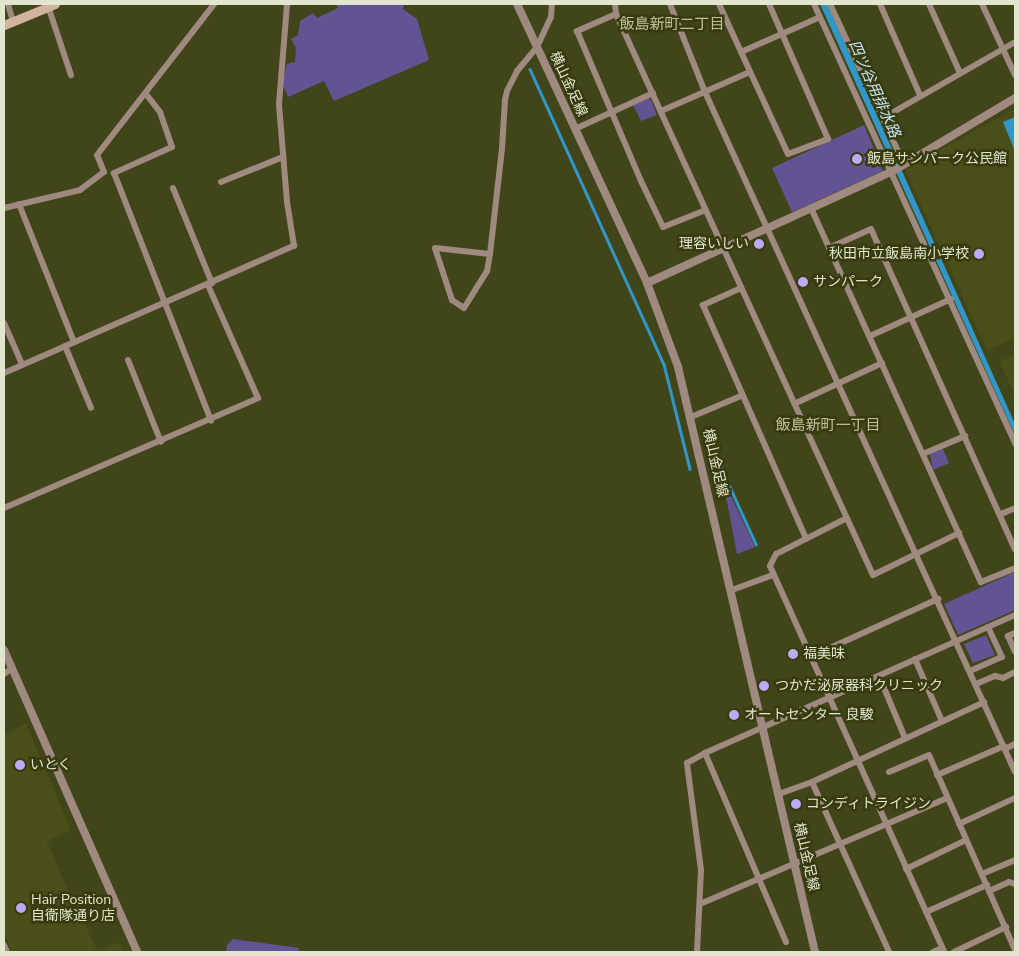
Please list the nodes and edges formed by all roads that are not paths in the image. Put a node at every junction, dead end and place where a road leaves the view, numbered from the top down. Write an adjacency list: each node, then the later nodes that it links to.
1 (8, 4): 18 (street)
2 (214, 4): 31 (street)
3 (287, 4): 38 (street)
4 (517, 4): 22 (street, 横山金足線)
5 (552, 4): 22 (street)
6 (614, 4): 16 (street)
7 (670, 4): 29 (street)
8 (719, 4): 24 (street)
9 (769, 4): 20 (street)
10 (814, 4): 17 (street)
11 (830, 4): 36 (street)
12 (880, 4): 32 (street)
13 (929, 4): 26 (street)
14 (982, 4): 23 (street)
15 (52, 5): 18 (main road); 27 (street)
16 (616, 14): 30 (street); 35 (street)
17 (820, 17): 20 (street); 40 (street)
18 (13, 21): 19 (main road)
19 (4, 24)
20 (783, 34): 24 (street); 25 (street)
21 (1015, 42): 23 (street)
22 (537, 47): 37 (street, 横山金足線); 50 (street)
23 (1002, 49): 26 (street); 28 (street)
24 (741, 52): 25 (street)
25 (750, 72): 29 (street)
26 (960, 73): 32 (street)
27 (71, 75)
28 (1015, 75)
29 (704, 92): 34 (street); 47 (street)
30 (653, 93): 34 (street); 35 (street)
31 (146, 94): 43 (street); 55 (street)
32 (920, 95): 36 (street)
33 (1015, 98): 39 (street)
34 (661, 111): 46 (street)
35 (612, 112): 37 (street); 46 (street)
36 (883, 118): 39 (street)
37 (575, 129): 51 (street, 横山金足線)
38 (283, 157): 41 (street); 52 (street)
39 (903, 165): 40 (street)
40 (893, 170): 45 (street); 54 (street)
41 (221, 182)
42 (173, 188): 52 (street)
43 (18, 204): 44 (street); 59 (street)
44 (4, 208)
45 (811, 208): 47 (street); 49 (street)
46 (706, 210): 48 (street)
47 (768, 228): 48 (street); 65 (street)
48 (723, 248): 51 (street); 53 (street)
49 (829, 248): 56 (street); 58 (street)
50 (490, 254): 50 (street)
51 (647, 283): 69 (street, 横山金足線)
52 (210, 284): 55 (street); 70 (street)
53 (741, 288): 66 (street); 67 (street)
54 (951, 299): 56 (street); 73 (street)
55 (162, 302): 59 (street); 70 (street)
56 (911, 318): 58 (street); 71 (street)
57 (4, 324): 63 (street)
58 (870, 336): 62 (street)
59 (74, 342): 60 (street)
60 (65, 346): 63 (street); 68 (street)
61 (128, 360): 72 (street)
62 (882, 363): 65 (street); 74 (street)
63 (22, 364): 64 (street)
64 (4, 373)
65 (838, 382): 67 (street); 82 (street)
66 (741, 396): 69 (street); 80 (street)
67 (796, 403): 78 (street)
68 (90, 408)
69 (691, 417): 85 (street, 横山金足線)
70 (211, 421): 72 (street)
71 (965, 436): 74 (street); 77 (street)
72 (161, 442): 75 (street)
73 (1015, 444)
74 (923, 454): 79 (street)
75 (4, 508)
76 (1015, 508): 77 (street)
77 (1001, 514): 81 (street)
78 (846, 519): 80 (street); 82 (street)
79 (959, 534): 82 (street); 83 (street)
80 (806, 538): 84 (street)
81 (1015, 549)
82 (916, 553): 86 (street)
83 (1015, 568)
84 (773, 575): 85 (street); 93 (street)
85 (732, 590): 104 (street, 横山金足線)
86 (938, 599): 90 (street); 93 (street)
87 (1015, 614): 88 (street)
88 (988, 627): 90 (street); 96 (street)
89 (1015, 633): 92 (street)
90 (957, 640): 94 (street); 96 (street)
91 (4, 650): 95 (street)
92 (1015, 652)
93 (810, 657): 101 (street)
94 (915, 659): 99 (street); 103 (street)
95 (11, 669): 98 (street); 137 (street)
96 (970, 671): 100 (street)
97 (1015, 672): 100 (street)
98 (4, 674)
99 (879, 676): 101 (street); 105 (street)
100 (976, 684): 102 (street)
101 (829, 698): 104 (street); 109 (street)
102 (984, 702): 103 (street); 107 (street)
103 (942, 722): 105 (street)
104 (763, 728): 108 (street); 114 (street, 横山金足線)
105 (905, 738): 109 (street)
106 (1015, 744): 107 (street)
107 (1005, 748): 111 (street); 112 (street)
108 (705, 753): 125 (street); 128 (street)
109 (856, 760): 113 (street); 118 (street)
110 (889, 772): 112 (street)
111 (1015, 772)
112 (937, 775): 115 (street)
113 (812, 782): 114 (street); 120 (street)
114 (779, 794): 122 (street, 横山金足線)
115 (947, 798): 117 (street); 118 (street)
116 (1015, 798): 117 (street)
117 (959, 824): 119 (street)
118 (886, 825): 120 (street); 123 (street)
119 (966, 840): 123 (street); 124 (street)
120 (840, 843): 122 (street); 140 (street)
121 (1015, 860): 124 (street)
122 (794, 862): 125 (street); 139 (street, 横山金足線)
123 (906, 869): 129 (street)
124 (982, 874): 127 (street)
125 (759, 877): 128 (street); 132 (street)
126 (1015, 884): 127 (street)
127 (988, 888): 129 (street); 130 (street)
128 (700, 904): 138 (street)
129 (926, 912): 134 (street)
130 (1006, 927): 131 (street); 142 (street)
131 (1012, 935): 135 (street)
132 (786, 942)
133 (4, 945): 136 (street)
134 (943, 950): 141 (street)
135 (1015, 950)
136 (7, 952)
137 (137, 952)
138 (697, 952)
139 (815, 952)
140 (890, 952)
141 (933, 952)
142 (954, 952)

